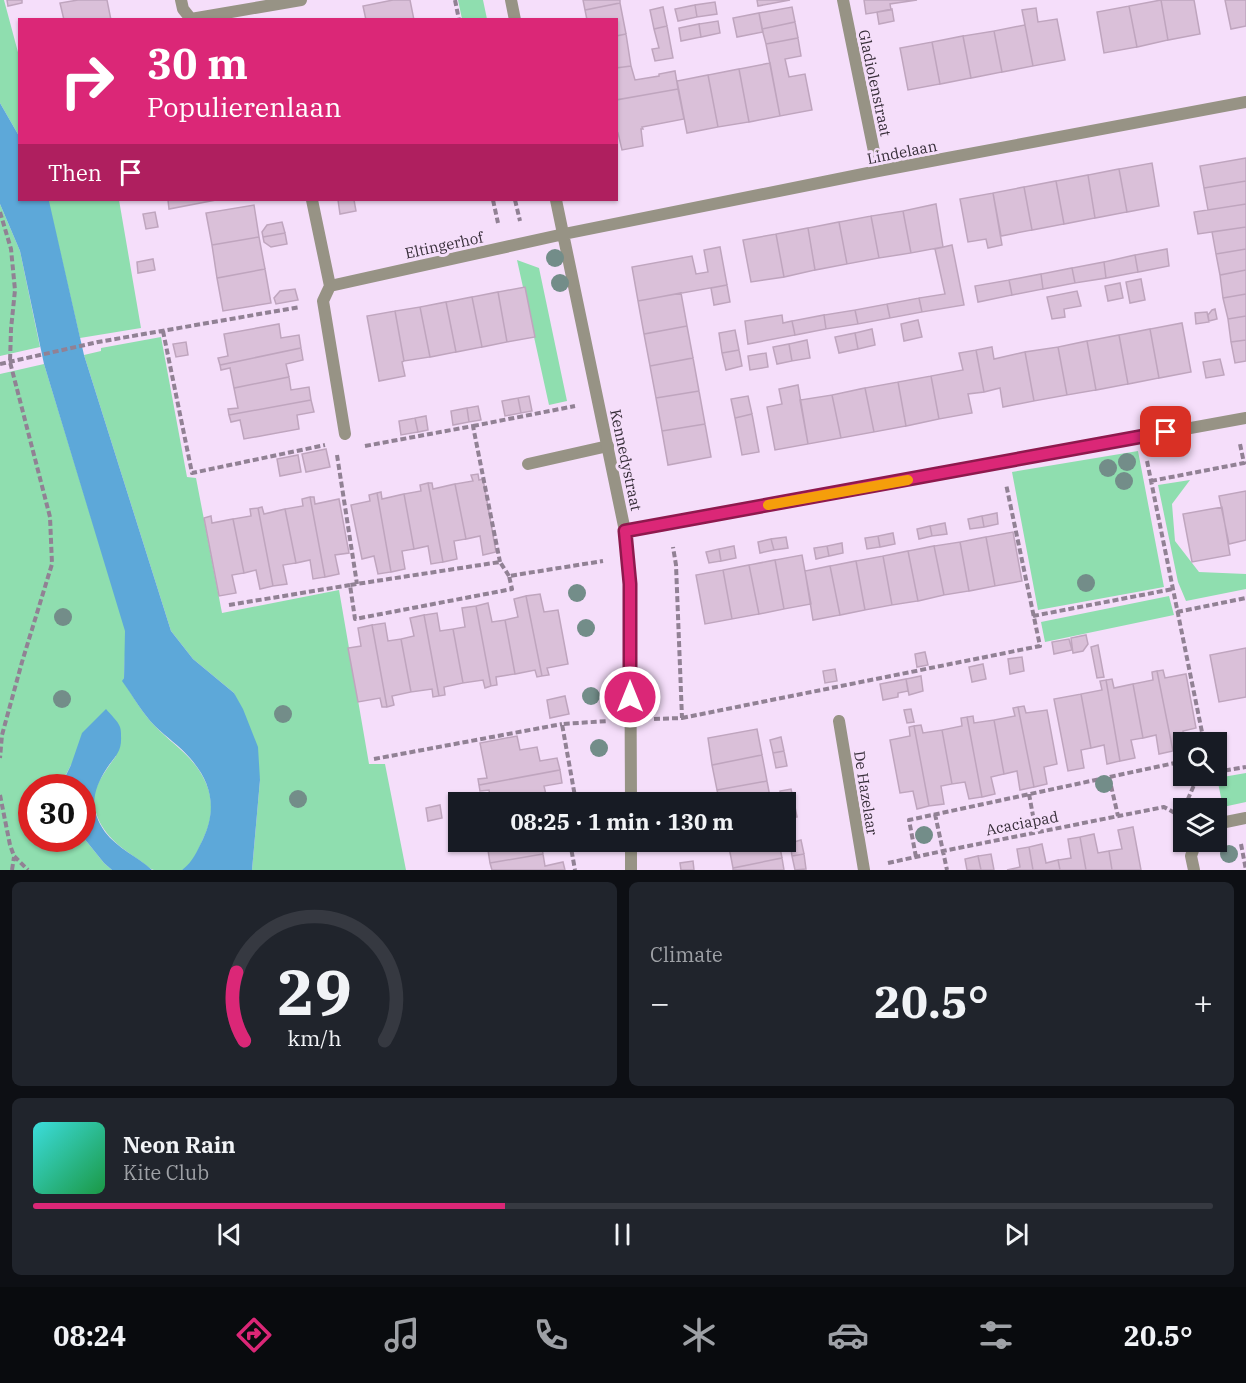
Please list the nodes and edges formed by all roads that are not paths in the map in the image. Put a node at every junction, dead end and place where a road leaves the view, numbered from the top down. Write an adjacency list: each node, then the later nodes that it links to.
1 (181, 0): 5 (street)
2 (301, 0): 6 (street)
3 (511, 0): 7 (street)
4 (843, 0): 9 (street, Gladiolenstraat)
5 (190, 18)
6 (197, 18)
7 (515, 18)
8 (1246, 102): 9 (street, Lindelaan)
9 (878, 171): 12 (street, Lindelaan)
10 (312, 201): 13 (street)
11 (556, 201): 12 (street, Kennedystraat)
12 (564, 234): 13 (street, Eltingerhof); 16 (street, Kennedystraat)
13 (330, 286): 15 (street)
14 (1240, 419): 18 (street)
15 (345, 434)
16 (608, 446): 17 (street); 18 (street, Kennedystraat)
17 (528, 464)
18 (625, 531): 20 (street, Kennedystraat)
19 (839, 721): 25 (street, De Hazelaar)
20 (630, 792)
21 (1246, 818): 22 (street)
22 (1227, 822)
23 (631, 852): 26 (street)
24 (1192, 852): 27 (street)
25 (864, 869)
26 (631, 870)
27 (1194, 870)

